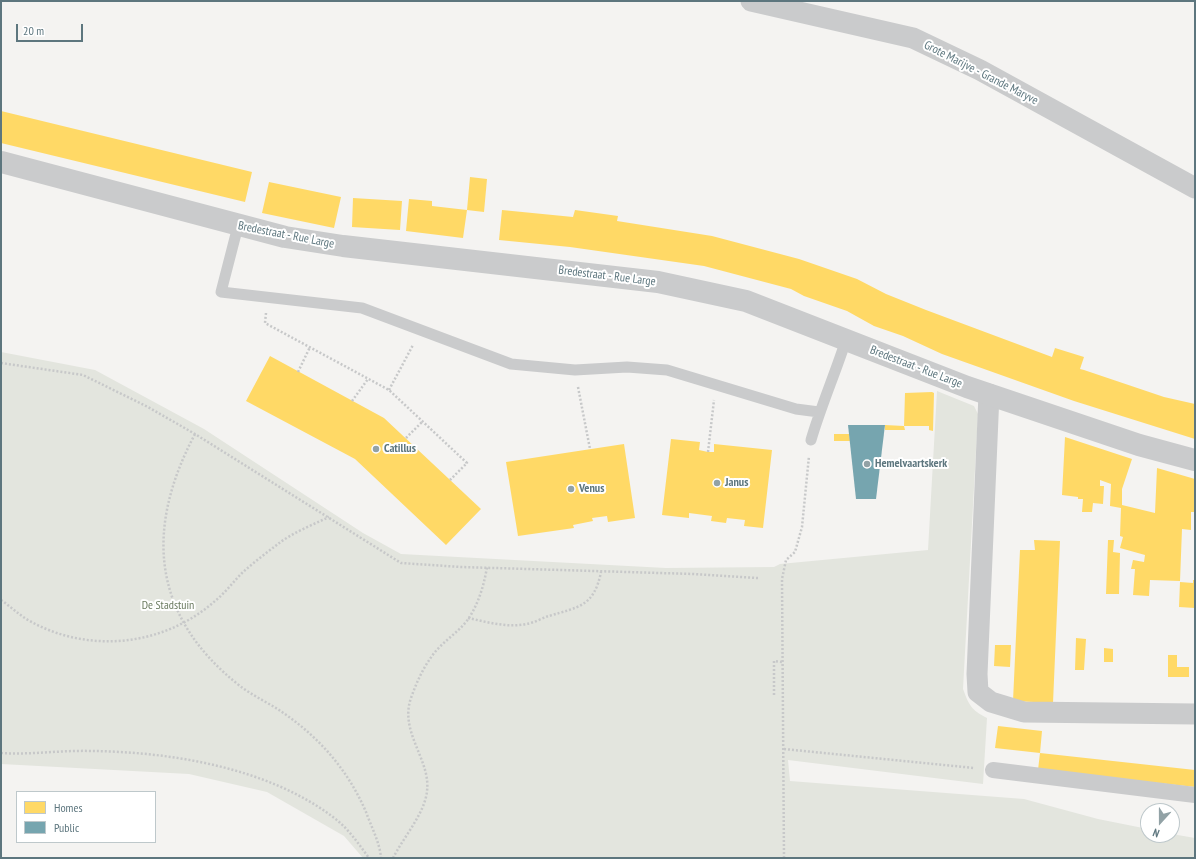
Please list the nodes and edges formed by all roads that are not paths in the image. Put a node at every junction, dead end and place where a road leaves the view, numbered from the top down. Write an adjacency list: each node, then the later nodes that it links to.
1 (751, 1): 3 (street, Grote Marijve - Grande Maryve)
2 (1, 162): 4 (street, Bredestraat - Rue Large)
3 (1195, 188)
4 (238, 226): 5 (street, Bredestraat - Rue Large); 7 (lane)
5 (846, 340): 6 (street, Bredestraat - Rue Large); 7 (lane)
6 (989, 394): 9 (street, Bredestraat - Rue Large); 10 (street)
7 (819, 412): 8 (lane)
8 (811, 440)
9 (1195, 460)
10 (1195, 714)
11 (993, 770): 12 (street)
12 (1195, 795)

